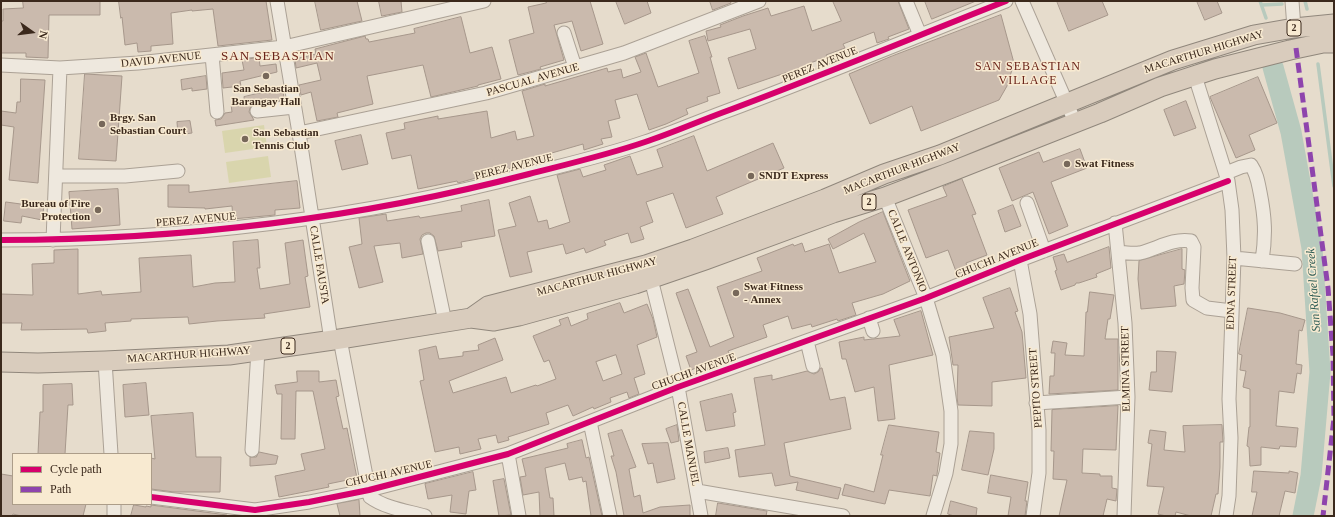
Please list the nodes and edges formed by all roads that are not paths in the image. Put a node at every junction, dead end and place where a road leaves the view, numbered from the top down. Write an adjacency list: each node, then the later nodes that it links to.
1 (276, 1): 13 (street, CALLE FAUSTA)
2 (484, 1): 13 (street, DAVID AVENUE)
3 (759, 1): 16 (street, PASCUAL AVENUE)
4 (906, 1): 11 (street)
5 (1006, 1): 11 (street, PEREZ AVENUE)
6 (1022, 1): 19 (street)
7 (1292, 1): 9 (street)
8 (1334, 24): 9 (highway, MACARTHUR HIGHWAY / 2)
9 (1294, 28): 19 (highway, MACARTHUR HIGHWAY / 2)
10 (564, 34): 16 (street)
11 (920, 35): 30 (street, PEREZ AVENUE)
12 (1334, 43): 18 (highway, MACARTHUR HIGHWAY / 2)
13 (284, 47): 14 (street, DAVID AVENUE); 20 (street, CALLE FAUSTA)
14 (212, 55): 17 (street, DAVID AVENUE); 22 (street)
15 (1, 65): 17 (street, DAVID AVENUE)
16 (575, 67): 24 (street, PASCUAL AVENUE)
17 (60, 68): 26 (street)
18 (1195, 76): 23 (highway, MACARTHUR HIGHWAY / 2); 27 (street, EDNA STREET)
19 (1066, 103): 23 (street); 44 (highway, MACARTHUR HIGHWAY / 2)
20 (294, 107): 21 (street); 24 (street, CALLE FAUSTA)
21 (257, 111)
22 (217, 112)
23 (1075, 122): 28 (highway, MACARTHUR HIGHWAY / 2)
24 (299, 134): 30 (street, CALLE FAUSTA)
25 (178, 170): 26 (street)
26 (56, 176): 33 (street)
27 (1227, 177): 31 (street, CHUCHI AVENUE); 37 (street, EDNA STREET); 39 (street, CHUCHI AVENUE)
28 (885, 196): 41 (highway, MACARTHUR HIGHWAY / 2); 42 (street, CALLE ANTONIO)
29 (1027, 203): 35 (street)
30 (312, 218): 33 (street, PEREZ AVENUE); 48 (street, CALLE FAUSTA)
31 (1115, 223): 35 (street, CHUCHI AVENUE); 36 (street, ELMINA STREET)
32 (1, 240): 33 (street, PEREZ AVENUE)
33 (53, 240)
34 (428, 242): 46 (street)
35 (1044, 251): 38 (street, CHUCHI AVENUE)
36 (1118, 252): 43 (street); 55 (street, ELMINA STREET)
37 (1234, 258): 39 (street); 43 (street, EDNA STREET)
38 (1020, 260): 42 (street, CHUCHI AVENUE); 56 (street, PEPITO STREET)
39 (1262, 261): 40 (street)
40 (1295, 264)
41 (651, 279): 44 (highway, MACARTHUR HIGHWAY / 2); 54 (street, CALLE MANUEL)
42 (926, 298): 45 (street, CHUCHI AVENUE); 71 (street, CALLE ANTONIO)
43 (1232, 311): 74 (street, EDNA STREET)
44 (471, 318): 46 (highway, MACARTHUR HIGHWAY / 2)
45 (869, 318): 47 (street); 49 (street, CHUCHI AVENUE)
46 (445, 322): 48 (highway, MACARTHUR HIGHWAY / 2)
47 (873, 331)
48 (336, 340): 50 (highway, MACARTHUR HIGHWAY / 2); 61 (street, CALLE FAUSTA)
49 (807, 341): 53 (street); 54 (street, CHUCHI AVENUE)
50 (258, 350): 51 (highway, MACARTHUR HIGHWAY / 2); 58 (street)
51 (105, 361): 52 (highway, MACARTHUR HIGHWAY / 2); 59 (street)
52 (1, 362)
53 (813, 366)
54 (678, 387): 57 (street, CHUCHI AVENUE); 62 (street, CALLE MANUEL)
55 (1128, 397): 56 (street); 73 (street, ELMINA STREET)
56 (1036, 403): 72 (street, PEPITO STREET)
57 (590, 422): 60 (street, CHUCHI AVENUE); 68 (street)
58 (252, 450)
59 (111, 453)
60 (508, 454): 61 (street, CHUCHI AVENUE); 67 (street)
61 (369, 490): 63 (street, CHUCHI AVENUE); 66 (street)
62 (697, 491): 69 (street, CALLE MANUEL); 70 (street)
63 (152, 497)
64 (114, 505): 65 (street)
65 (114, 516)
66 (424, 516)
67 (519, 516)
68 (610, 516)
69 (700, 516)
70 (843, 516)
71 (933, 516)
72 (1033, 516)
73 (1124, 516)
74 (1226, 516)

